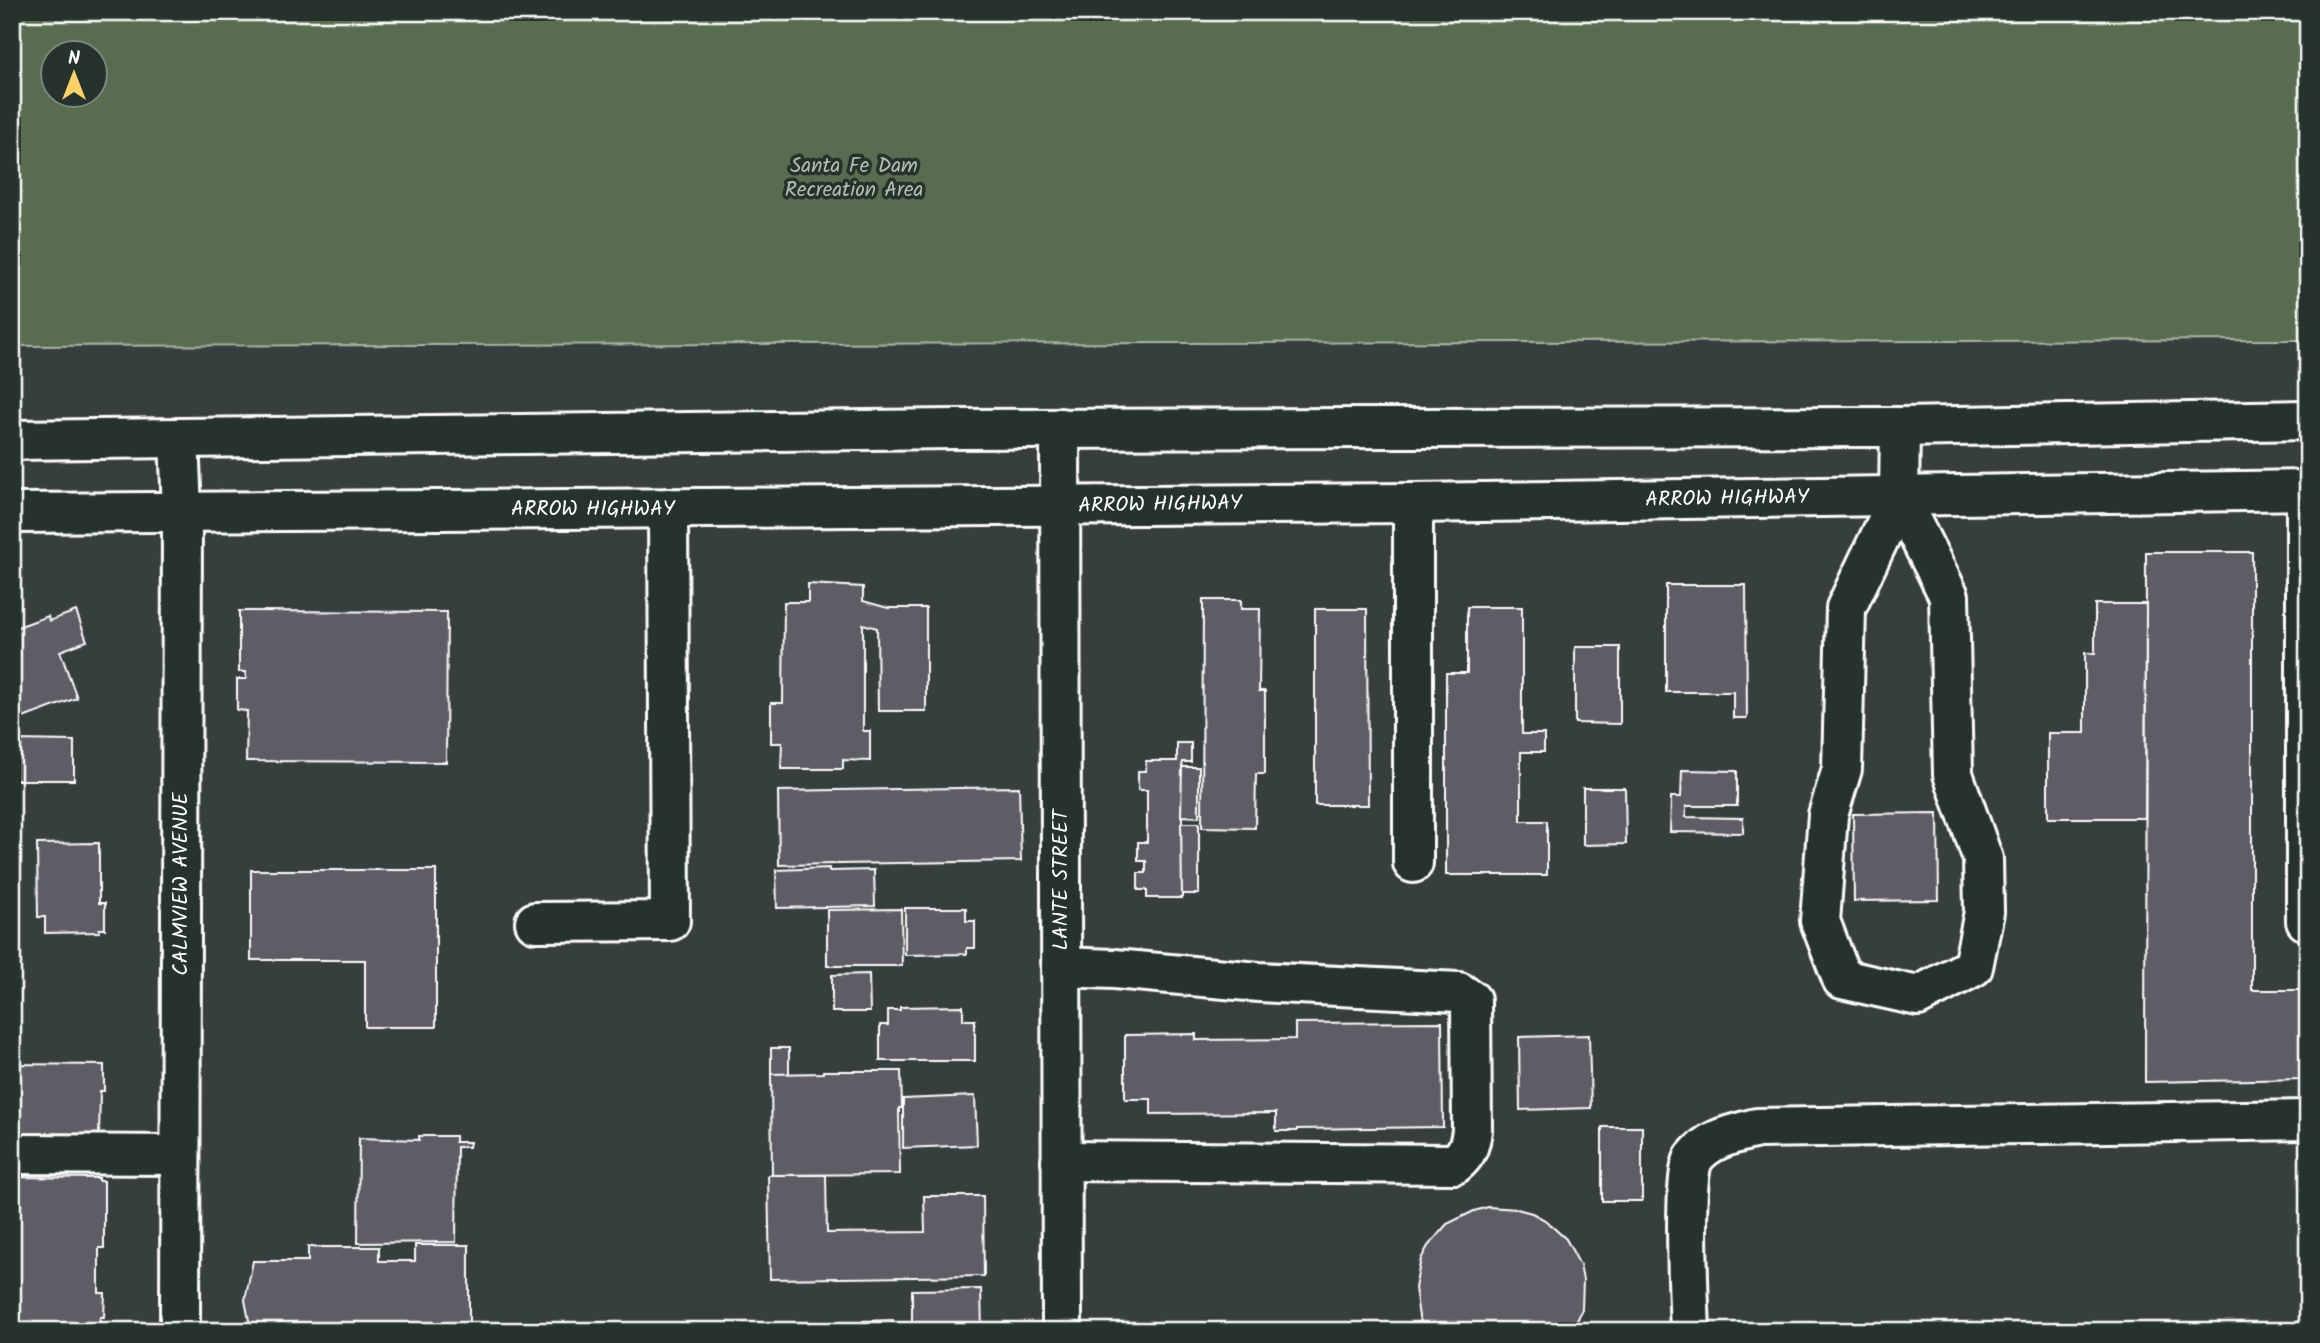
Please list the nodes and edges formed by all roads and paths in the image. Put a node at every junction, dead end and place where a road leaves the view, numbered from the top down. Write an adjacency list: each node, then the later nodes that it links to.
1 (2308, 421): 2 (main road)
2 (1900, 427): 3 (main road); 7 (main road)
3 (1060, 428): 4 (main road); 9 (main road, LANTE STREET)
4 (179, 438): 5 (main road); 11 (main road, CALMVIEW AVENUE)
5 (12, 440)
6 (2307, 490): 7 (main road, ARROW HIGHWAY); 13 (main road)
7 (1899, 497): 7 (main road); 8 (main road, ARROW HIGHWAY)
8 (1413, 503): 9 (main road, ARROW HIGHWAY); 14 (main road)
9 (1061, 506): 10 (main road, ARROW HIGHWAY); 17 (main road, LANTE STREET)
10 (668, 508): 11 (main road, ARROW HIGHWAY); 16 (main road)
11 (182, 511): 12 (main road, ARROW HIGHWAY); 20 (main road, CALMVIEW AVENUE)
12 (12, 513)
13 (2307, 687): 15 (main road)
14 (1413, 863)
15 (2308, 921)
16 (535, 922)
17 (1061, 968): 21 (main road, LANTE STREET); 21 (main road)
18 (2308, 1120): 24 (main road)
19 (12, 1154): 20 (main road)
20 (180, 1155): 22 (main road, CALMVIEW AVENUE)
21 (1061, 1161): 23 (main road, LANTE STREET)
22 (180, 1331)
23 (1062, 1331)
24 (1690, 1331)

